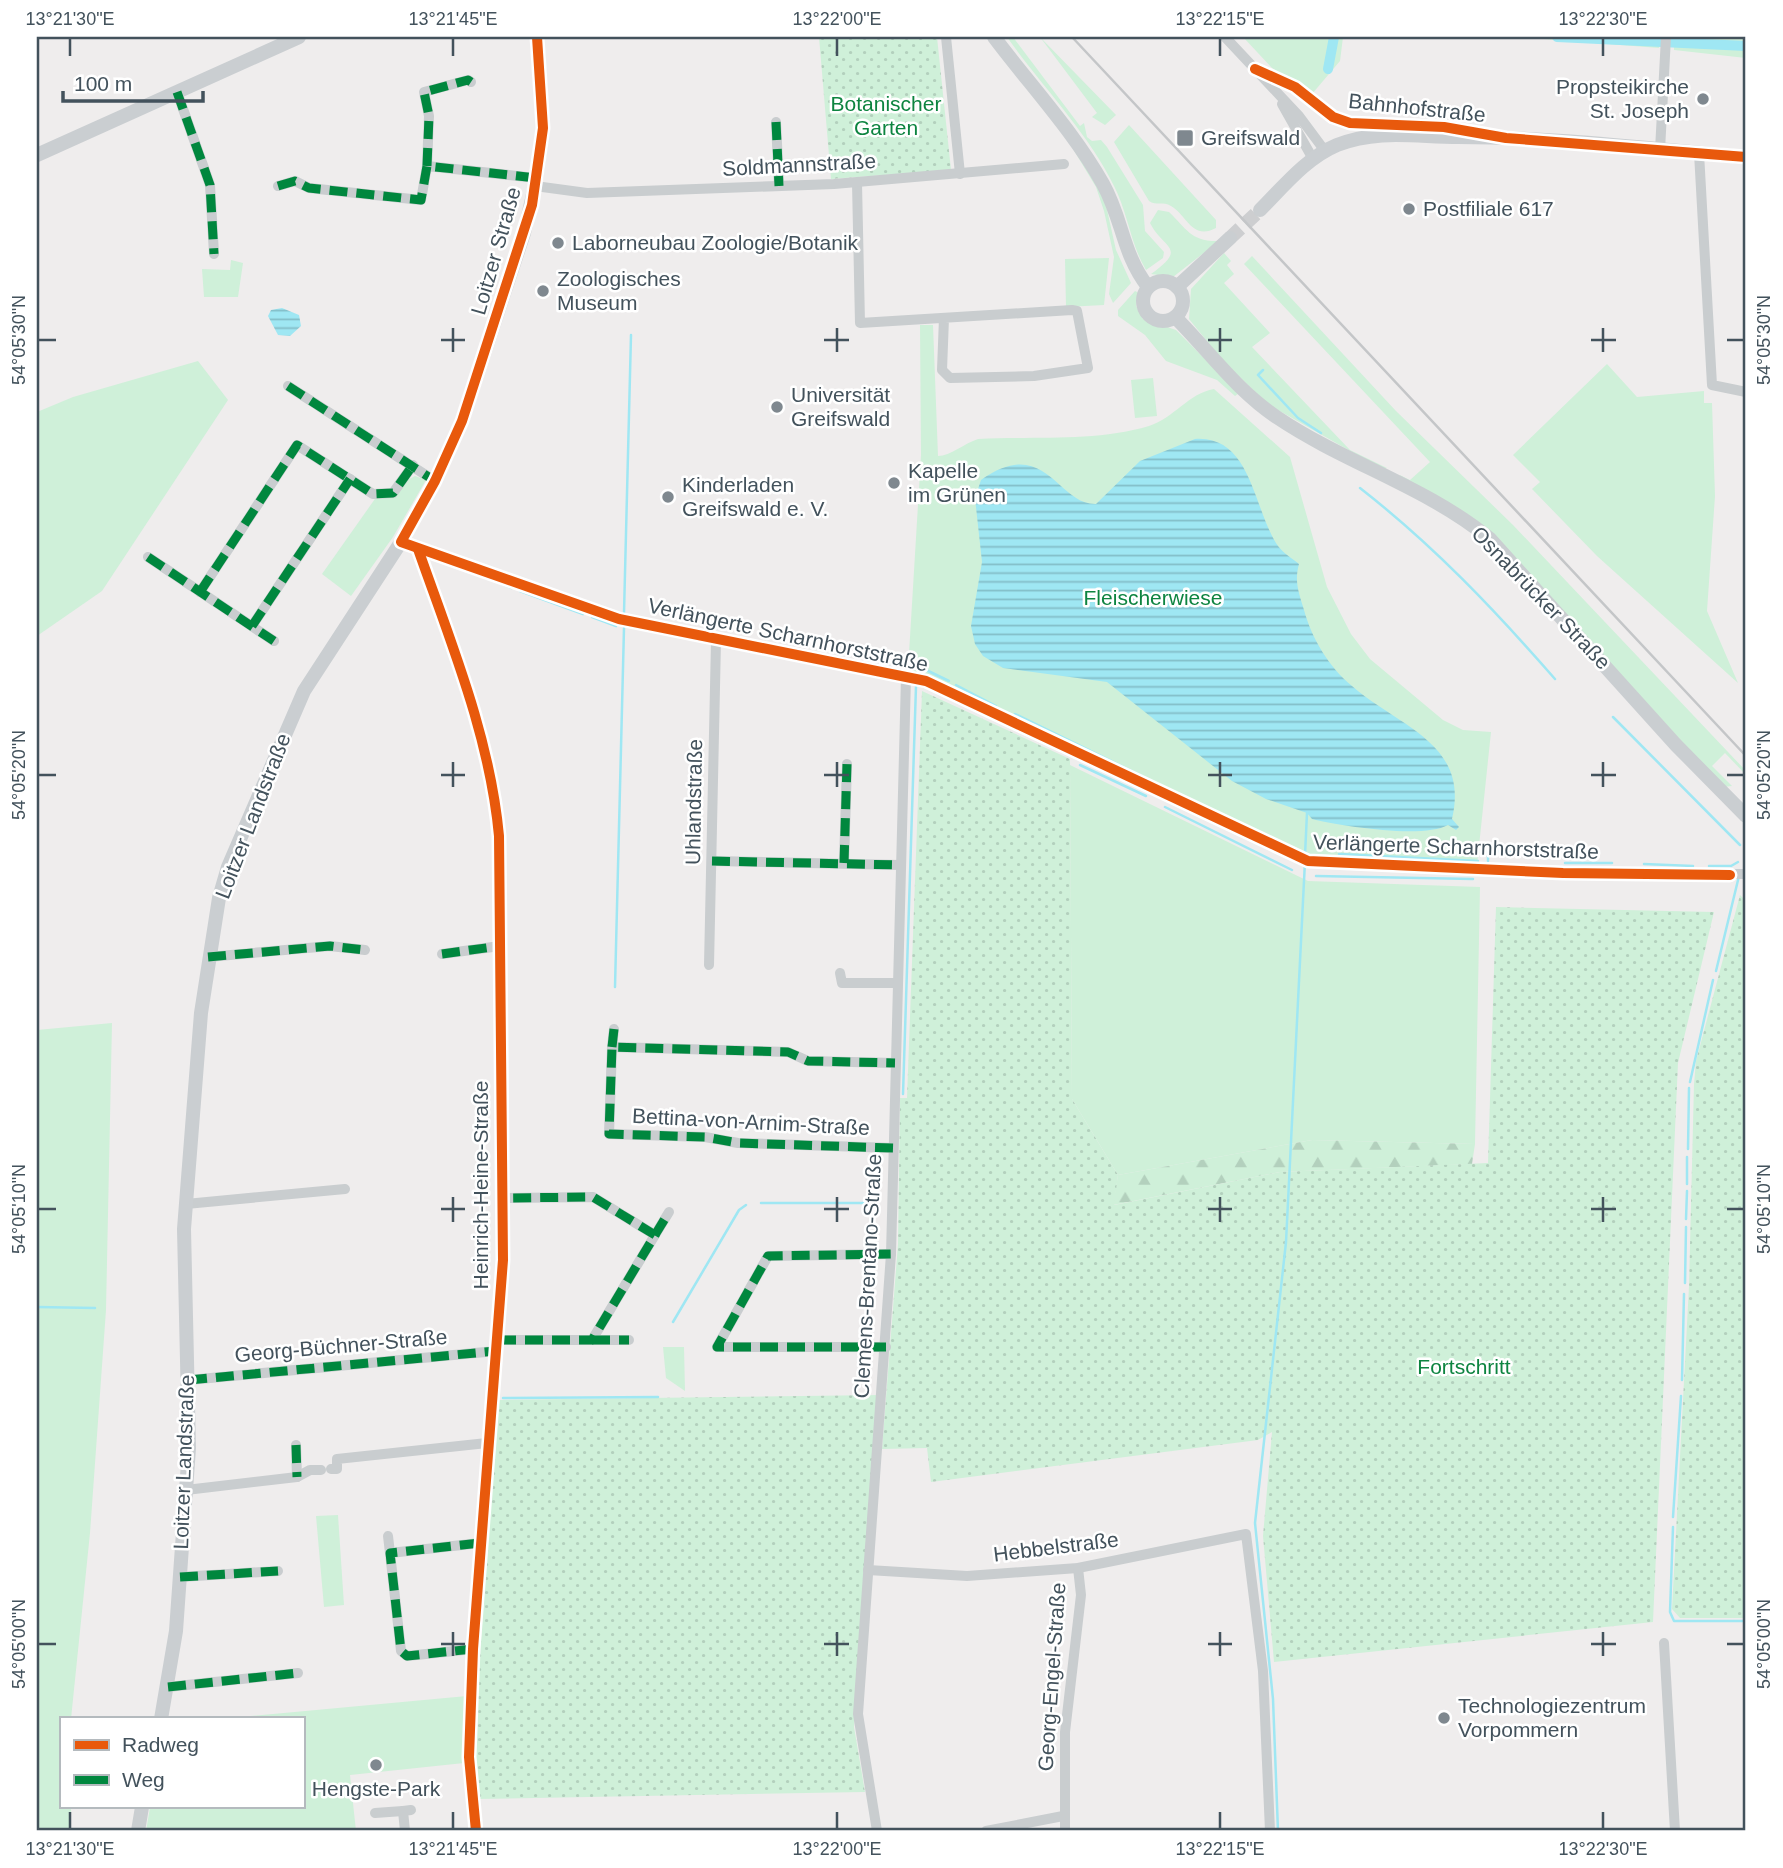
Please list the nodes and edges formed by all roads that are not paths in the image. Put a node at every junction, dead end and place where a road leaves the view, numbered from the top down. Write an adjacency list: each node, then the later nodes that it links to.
1 (299, 37): 9 (main road)
2 (537, 37): 20 (main road, Loitzer Straße)
3 (946, 37): 19 (street)
4 (994, 37): 27 (main road)
5 (1225, 37): 7 (street, Bahnhofstraße)
6 (1666, 37): 12 (street)
7 (1255, 69): 11 (street, Bahnhofstraße); 15 (street, Bahnhofstraße)
8 (471, 82): 18 (street)
9 (177, 92): 14 (main road); 26 (street)
10 (776, 122): 23 (street)
11 (1506, 138): 12 (main road, Bahnhofstraße); 15 (main road, Bahnhofstraße)
12 (1660, 150): 13 (main road, Bahnhofstraße)
13 (1699, 153): 16 (main road, Bahnhofstraße); 32 (street)
14 (37, 155)
15 (1319, 155): 24 (main road)
16 (1746, 157)
17 (1064, 164): 19 (street, Soldmannstraße)
18 (427, 166): 20 (street, Soldmannstraße); 22 (street)
19 (960, 174): 21 (street, Soldmannstraße)
20 (536, 182): 23 (street, Soldmannstraße); 35 (main road, Loitzer Straße)
21 (857, 183): 23 (street, Soldmannstraße); 30 (street)
22 (278, 186)
23 (779, 186)
24 (1260, 210)
25 (1230, 238): 28 (main road)
26 (214, 254)
27 (1148, 287): 28 (main road); 29 (main road)
28 (1177, 287): 29 (main road)
29 (1175, 317): 45 (main road, Osnabrücker Straße)
30 (944, 318): 30 (street)
31 (288, 386): 33 (street)
32 (1746, 392)
33 (413, 466): 34 (street); 35 (street)
34 (350, 479): 39 (street); 40 (street)
35 (435, 481): 36 (main road, Loitzer Straße)
36 (401, 542): 37 (street, Verlängerte Scharnhorststraße); 53 (main road, Loitzer Landstraße)
37 (418, 550): 42 (street, Verlängerte Scharnhorststraße); 50 (street, Heinrich-Heine-Straße)
38 (148, 557): 39 (street)
39 (200, 592): 40 (street)
40 (252, 626): 41 (street)
41 (274, 641)
42 (716, 641): 43 (street, Verlängerte Scharnhorststraße); 46 (street, Uhlandstraße)
43 (906, 677): 48 (street, Clemens-Brentano-Straße); 49 (street, Verlängerte Scharnhorststraße)
44 (847, 764): 47 (street)
45 (1746, 816)
46 (712, 861): 47 (street); 54 (street, Uhlandstraße)
47 (844, 863): 48 (street)
48 (900, 865): 56 (street, Clemens-Brentano-Straße)
49 (1746, 874)
50 (500, 946): 52 (street); 62 (street, Heinrich-Heine-Straße)
51 (365, 950): 53 (street)
52 (442, 954)
53 (208, 957): 63 (main road, Loitzer Landstraße)
54 (709, 965)
55 (840, 973): 56 (street)
56 (898, 983): 59 (street, Clemens-Brentano-Straße)
57 (614, 1029): 58 (street, Bettina-von-Arnim-Straße)
58 (612, 1047): 59 (street); 60 (street, Bettina-von-Arnim-Straße)
59 (895, 1063): 60 (street, Clemens-Brentano-Straße)
60 (893, 1148): 66 (street, Clemens-Brentano-Straße)
61 (345, 1189): 63 (street)
62 (502, 1198): 65 (street); 69 (street, Heinrich-Heine-Straße)
63 (186, 1204): 71 (main road, Loitzer Landstraße)
64 (669, 1212): 65 (street)
65 (655, 1235): 67 (street)
66 (891, 1254): 70 (street, Clemens-Brentano-Straße); 70 (street)
67 (592, 1340): 68 (street, Georg-Büchner-Straße); 69 (street, Georg-Büchner-Straße)
68 (629, 1340)
69 (497, 1345): 71 (street, Georg-Büchner-Straße); 72 (street, Heinrich-Heine-Straße)
70 (886, 1347): 81 (street, Clemens-Brentano-Straße)
71 (189, 1380): 75 (main road, Loitzer Landstraße)
72 (487, 1443): 74 (street); 77 (street, Heinrich-Heine-Straße)
73 (296, 1446): 74 (street)
74 (297, 1477): 75 (street)
75 (186, 1490): 82 (main road, Loitzer Landstraße)
76 (388, 1536): 78 (street)
77 (480, 1544): 78 (street); 84 (street, Heinrich-Heine-Straße)
78 (390, 1553): 84 (street)
79 (1078, 1568): 81 (street, Hebbelstraße); 90 (street, Georg-Engel-Straße); 97 (street, Hebbelstraße)
80 (278, 1570): 82 (street)
81 (869, 1570): 94 (street, Clemens-Brentano-Straße)
82 (180, 1577): 86 (main road, Loitzer Landstraße)
83 (1664, 1643): 98 (street)
84 (473, 1649): 93 (street, Heinrich-Heine-Straße)
85 (298, 1673): 86 (street)
86 (168, 1687): 87 (main road, Loitzer Landstraße)
87 (161, 1717)
88 (142, 1808): 91 (main road)
89 (375, 1813): 92 (street)
90 (1063, 1815): 95 (street); 96 (street, Georg-Engel-Straße)
91 (138, 1831)
92 (405, 1831)
93 (477, 1831)
94 (877, 1831)
95 (986, 1831)
96 (1065, 1831)
97 (1270, 1831)
98 (1675, 1831)

